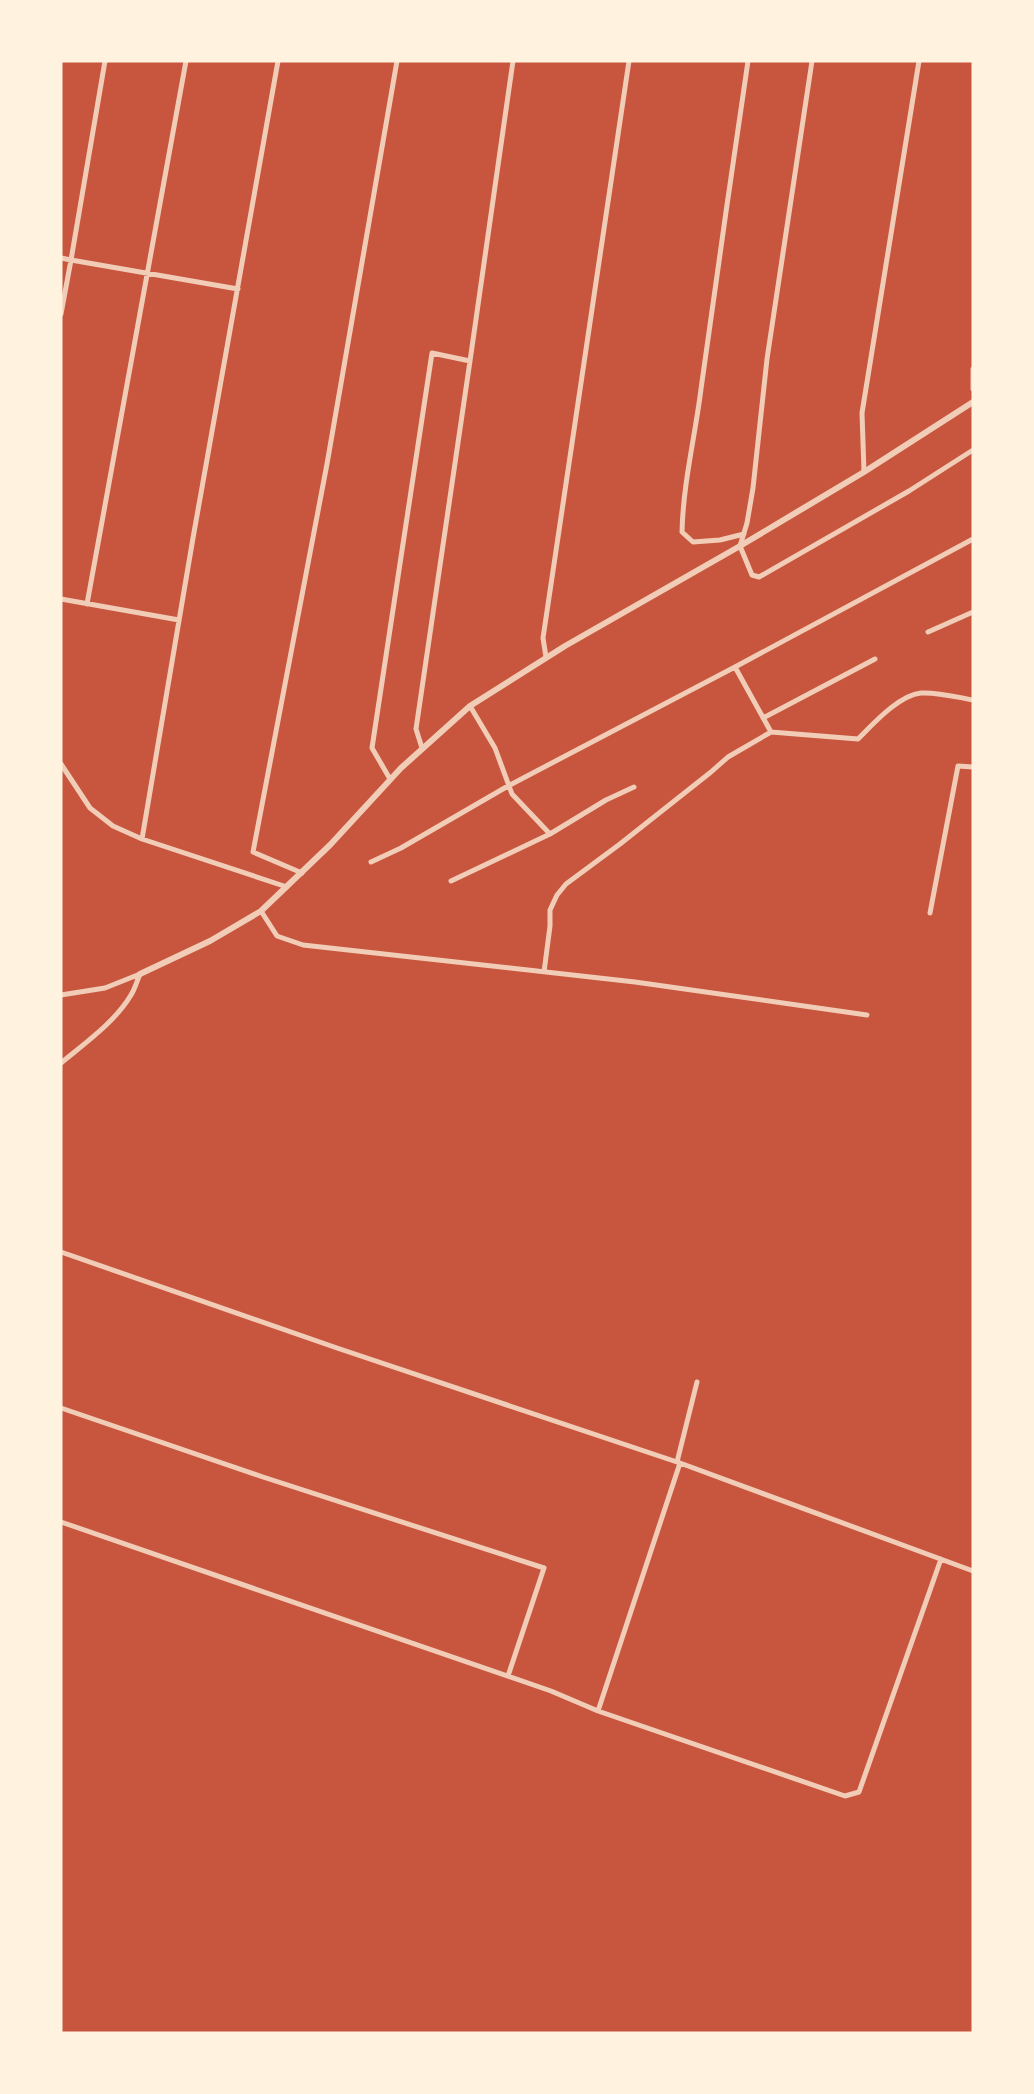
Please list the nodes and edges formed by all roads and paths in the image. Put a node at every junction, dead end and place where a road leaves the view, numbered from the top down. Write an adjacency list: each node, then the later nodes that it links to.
1 (105, 61): 11 (street)
2 (186, 61): 12 (street)
3 (278, 61): 13 (street)
4 (397, 61): 45 (street)
5 (513, 61): 15 (street)
6 (629, 61): 29 (street)
7 (748, 61): 21 (street)
8 (812, 61): 21 (street)
9 (919, 61): 20 (street)
10 (61, 258): 11 (street)
11 (71, 260): 12 (street); 14 (street)
12 (147, 274): 13 (street); 25 (street)
13 (238, 289): 27 (street)
14 (61, 314)
15 (470, 361): 36 (street); 39 (street)
16 (973, 369): 17 (street)
17 (973, 389)
18 (973, 402): 20 (street)
19 (973, 450): 23 (street)
20 (864, 472): 23 (street)
21 (744, 534): 23 (street)
22 (973, 539): 31 (street)
23 (740, 546): 29 (street)
24 (61, 599): 25 (street)
25 (87, 604): 27 (street)
26 (973, 612): 28 (street)
27 (179, 620): 43 (street)
28 (928, 632)
29 (546, 657): 33 (street)
30 (875, 659): 34 (street)
31 (735, 667): 34 (street); 40 (street)
32 (973, 700): 35 (street)
33 (470, 706): 36 (street); 40 (street)
34 (763, 718): 35 (street)
35 (771, 732): 50 (street)
36 (422, 748): 39 (street)
37 (61, 764): 43 (street)
38 (973, 767): 49 (street)
39 (390, 779): 45 (street)
40 (508, 786): 42 (street); 44 (street)
41 (634, 787): 42 (street)
42 (550, 834): 46 (street)
43 (142, 839): 47 (street)
44 (371, 862)
45 (302, 873): 47 (street)
46 (451, 881)
47 (287, 887): 48 (street)
48 (261, 912): 50 (street); 51 (street)
49 (930, 913)
50 (544, 972): 53 (street)
51 (140, 974): 52 (street); 54 (street)
52 (61, 995)
53 (866, 1015)
54 (61, 1063)
55 (61, 1252): 58 (street)
56 (697, 1382): 58 (street)
57 (61, 1408): 62 (street)
58 (678, 1462): 60 (street); 63 (street)
59 (61, 1522): 62 (street)
60 (940, 1559): 61 (street); 63 (street)
61 (973, 1571)
62 (508, 1676): 63 (street)
63 (598, 1711)

